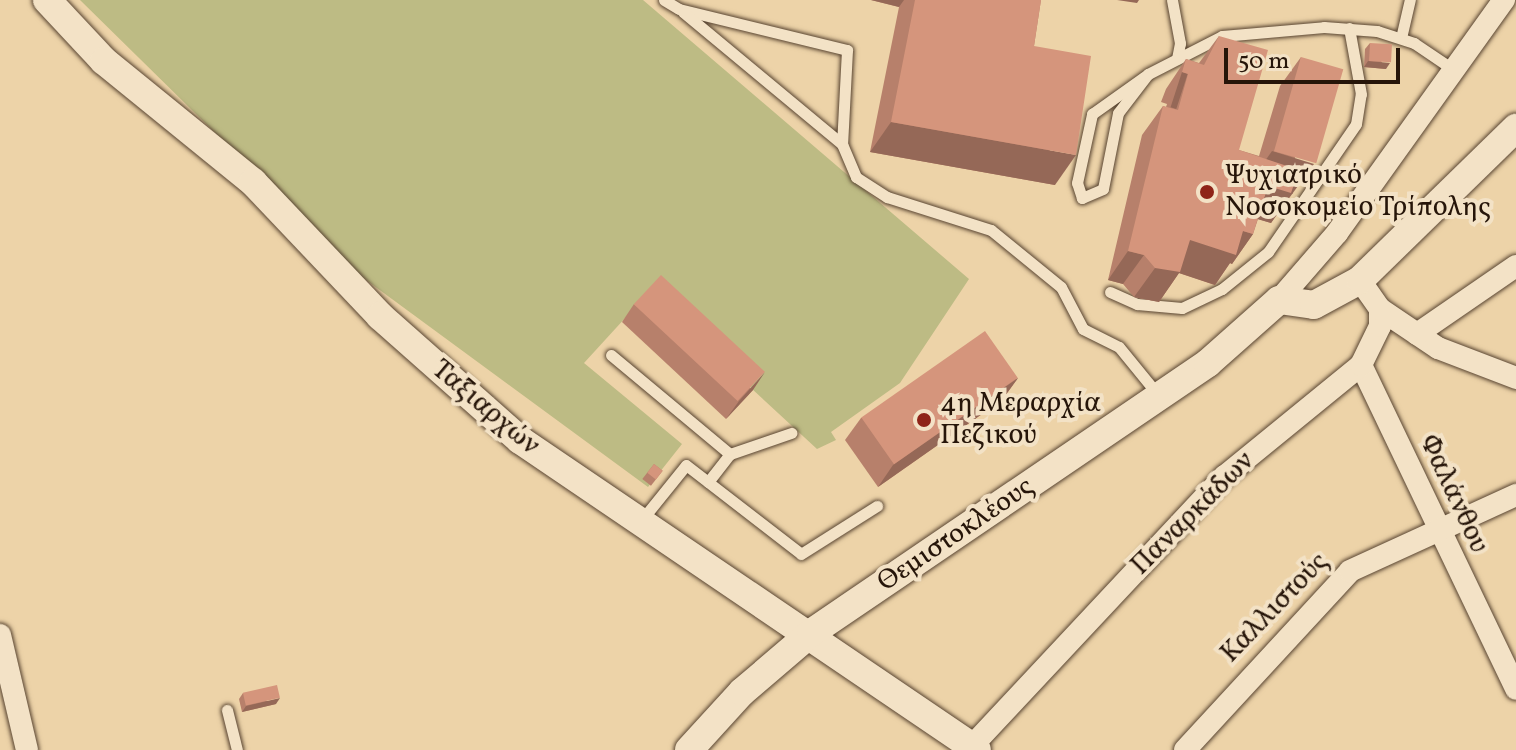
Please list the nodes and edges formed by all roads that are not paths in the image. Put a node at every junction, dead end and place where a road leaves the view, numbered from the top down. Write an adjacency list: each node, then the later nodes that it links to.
1 (47, 0): 29 (street, Ταξιαρχών)
2 (664, 0): 6 (lane)
3 (1172, 0): 9 (lane)
4 (1410, 0): 8 (lane)
5 (1504, 0): 10 (street, Θεμιστοκλέους)
6 (679, 9): 13 (lane); 13 (lane)
7 (1349, 28): 8 (lane); 9 (lane); 16 (lane)
8 (1401, 38): 10 (lane)
9 (1177, 59): 11 (lane)
10 (1454, 70): 17 (street, Θεμιστοκλέους)
11 (1148, 74): 11 (lane)
12 (1516, 128): 15 (street)
13 (842, 144): 23 (lane)
14 (1516, 266): 19 (street)
15 (1360, 280): 17 (street); 18 (street)
16 (1110, 292)
17 (1279, 300): 23 (street, Θεμιστοκλέους)
18 (1380, 309): 19 (street); 21 (street, Παναρκάδων)
19 (1417, 334): 22 (street)
20 (611, 355): 25 (lane)
21 (1361, 365): 30 (street, Φαλάνθου); 35 (street, Παναρκάδων)
22 (1516, 378)
23 (1159, 397): 31 (street, Θεμιστοκλέους)
24 (791, 433): 25 (lane)
25 (730, 454): 26 (lane)
26 (708, 482): 28 (lane); 29 (lane)
27 (1516, 495): 30 (street, Καλλιστούς)
28 (877, 506)
29 (640, 523): 31 (street, Ταξιαρχών)
30 (1437, 533): 33 (street, Φαλάνθου); 39 (street, Καλλιστούς)
31 (811, 633): 35 (street, Ταξιαρχών); 38 (street, Θεμιστοκλέους)
32 (0, 635): 36 (street)
33 (1516, 689)
34 (227, 710): 37 (lane)
35 (964, 746)
36 (27, 750)
37 (237, 750)
38 (689, 750)
39 (1185, 750)

